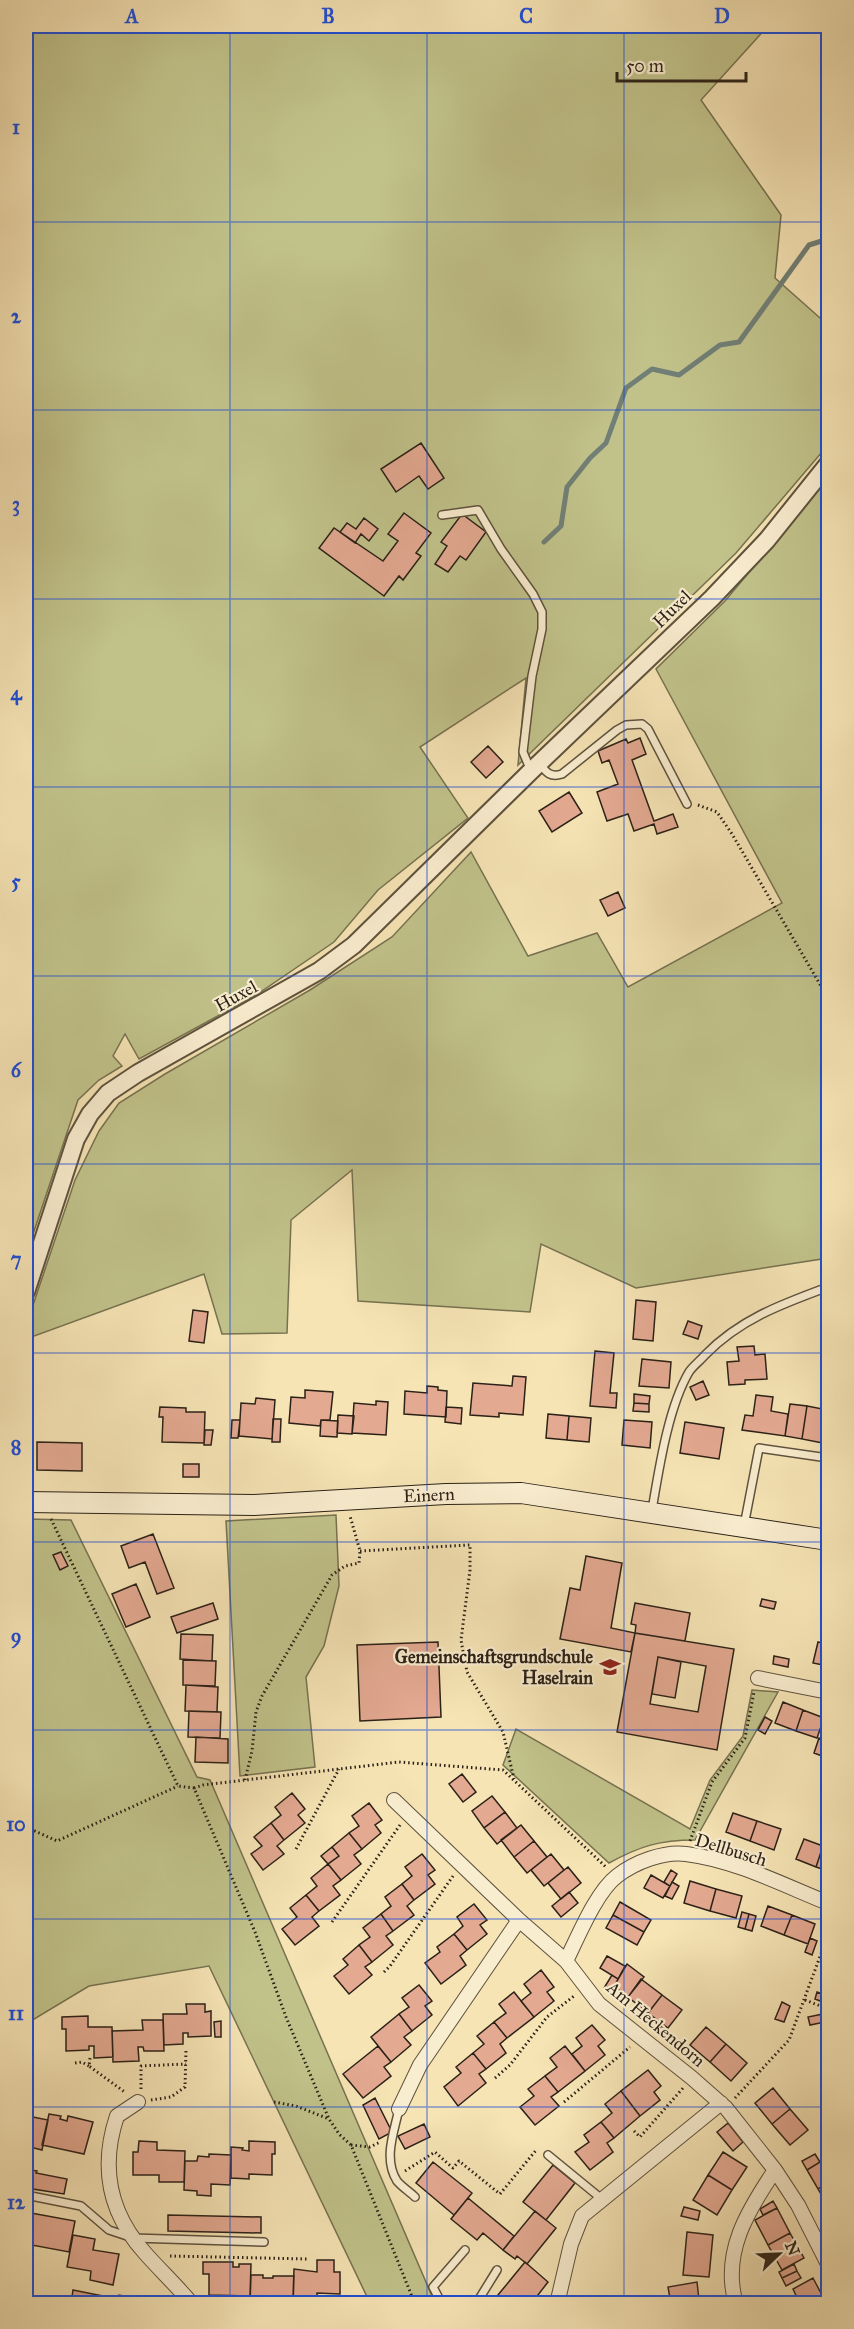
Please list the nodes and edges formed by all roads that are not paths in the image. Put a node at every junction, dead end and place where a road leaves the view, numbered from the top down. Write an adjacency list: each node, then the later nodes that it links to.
1 (828, 464): 3 (street, Huxel)
2 (442, 515): 3 (lane)
3 (535, 767): 4 (lane); 6 (street, Huxel)
4 (687, 804)
5 (828, 1287): 9 (lane)
6 (26, 1292)
7 (828, 1458): 10 (lane)
8 (26, 1502): 9 (main road, Einern)
9 (651, 1512): 10 (main road, Einern)
10 (744, 1527): 11 (main road, Einern)
11 (828, 1540)
12 (758, 1678): 13 (street)
13 (828, 1692)
14 (394, 1800): 16 (street, Am Heckendorn)
15 (828, 1903): 17 (street, Dellbusch)
16 (519, 1920): 17 (street, Am Heckendorn); 20 (street)
17 (566, 1961): 19 (street, Am Heckendorn)
18 (138, 2102): 26 (street)
19 (723, 2106): 22 (street, Am Heckendorn); 25 (street)
20 (399, 2109): 24 (lane)
21 (548, 2155): 25 (lane)
22 (775, 2170): 29 (street, Am Heckendorn); 35 (street)
23 (26, 2195): 26 (lane)
24 (416, 2197)
25 (603, 2199): 34 (street)
26 (133, 2238): 27 (lane); 31 (street)
27 (264, 2242)
28 (465, 2250): 32 (lane)
29 (828, 2264)
30 (497, 2270): 33 (lane)
31 (192, 2304)
32 (442, 2304)
33 (476, 2304)
34 (557, 2304)
35 (736, 2304)

